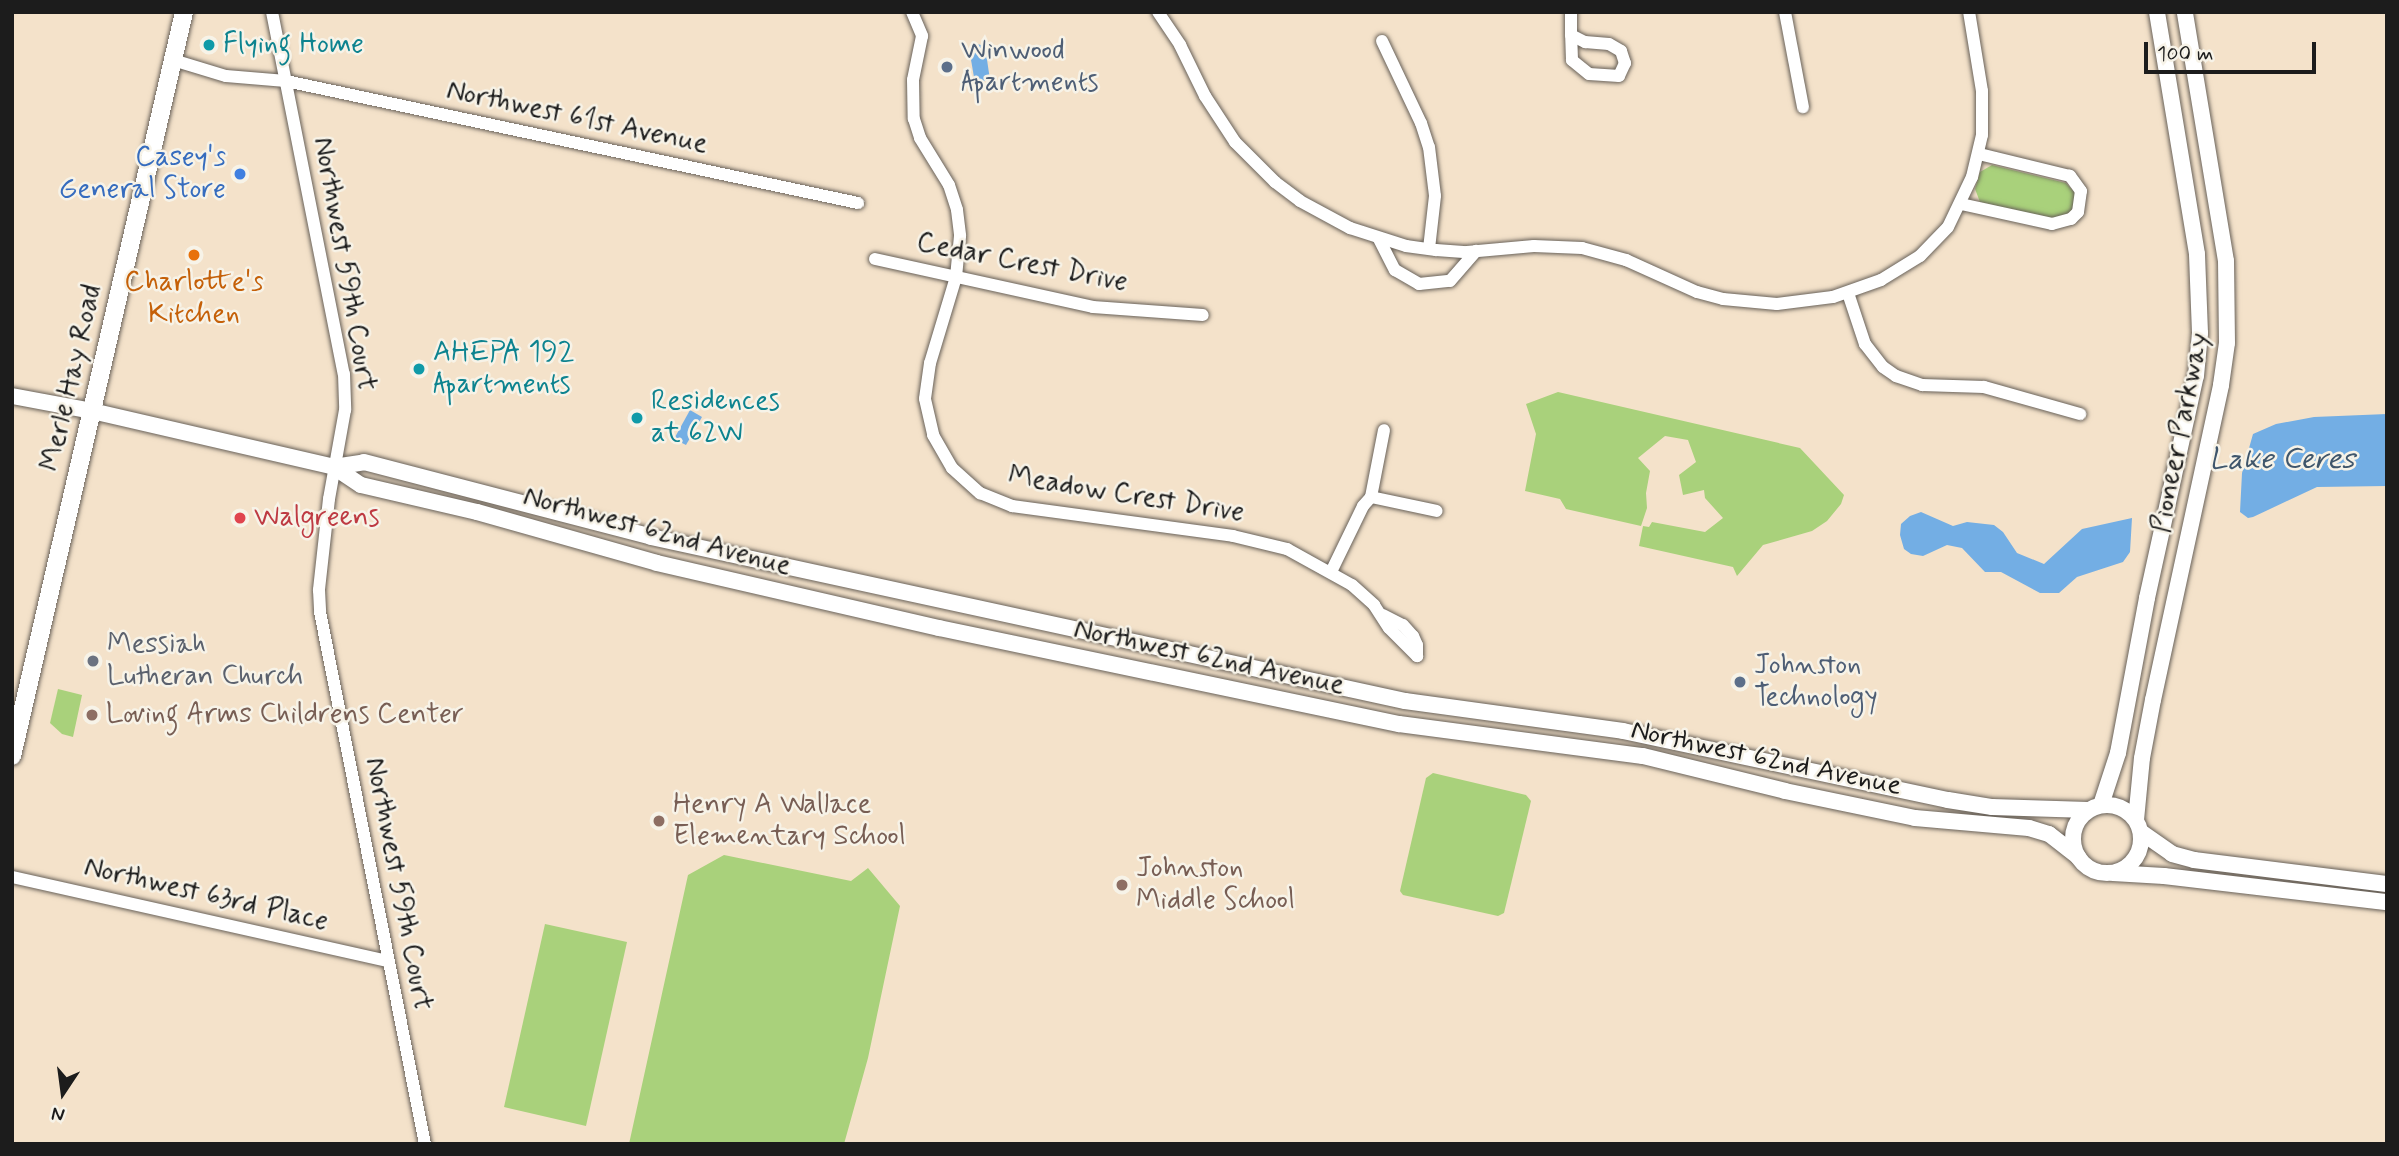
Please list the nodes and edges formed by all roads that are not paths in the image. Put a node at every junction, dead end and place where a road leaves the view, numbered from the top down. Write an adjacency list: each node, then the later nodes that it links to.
1 (184, 12): 12 (main road, Merle Hay Road)
2 (272, 12): 13 (street, Northwest 59th Court)
3 (912, 12): 22 (street, Meadow Crest Drive)
4 (1158, 12): 18 (street)
5 (1571, 12): 10 (street)
6 (1785, 12): 14 (street)
7 (1969, 12): 15 (street)
8 (2157, 12): 35 (street, Pioneer Parkway)
9 (2185, 12): 36 (street, Pioneer Parkway)
10 (1571, 36): 10 (street)
11 (1382, 41): 19 (street)
12 (173, 60): 13 (street, Northwest 61st Avenue); 26 (main road, Merle Hay Road)
13 (286, 81): 16 (street, Northwest 61st Avenue); 29 (street, Northwest 59th Court)
14 (1803, 107)
15 (1979, 154): 17 (street); 17 (street)
16 (858, 204)
17 (1961, 204): 23 (street)
18 (1378, 239): 19 (street); 20 (street)
19 (1429, 249): 20 (street)
20 (1476, 251): 23 (street)
21 (875, 258): 22 (street, Cedar Crest Drive)
22 (956, 277): 24 (street, Cedar Crest Drive); 32 (street, Meadow Crest Drive)
23 (1848, 293): 27 (street)
24 (1203, 316)
25 (12, 396): 26 (street, Northwest 62nd Avenue)
26 (92, 411): 29 (street, Northwest 62nd Avenue); 34 (main road, Merle Hay Road)
27 (2080, 414)
28 (1384, 430): 30 (street)
29 (334, 467): 35 (street, Northwest 62nd Avenue); 37 (street, Northwest 62nd Avenue); 42 (street, Northwest 59th Court)
30 (1371, 497): 31 (street); 32 (street)
31 (1437, 511)
32 (1331, 572): 33 (street, Meadow Crest Drive)
33 (1383, 615)
34 (12, 756)
35 (2095, 807): 36 (street); 37 (street)
36 (2139, 826): 38 (street); 40 (street)
37 (2078, 858): 38 (street)
38 (2113, 873): 41 (street)
39 (12, 877): 42 (street, Northwest 63rd Place)
40 (2387, 884)
41 (2387, 902)
42 (388, 961): 43 (street, Northwest 59th Court)
43 (425, 1144)

